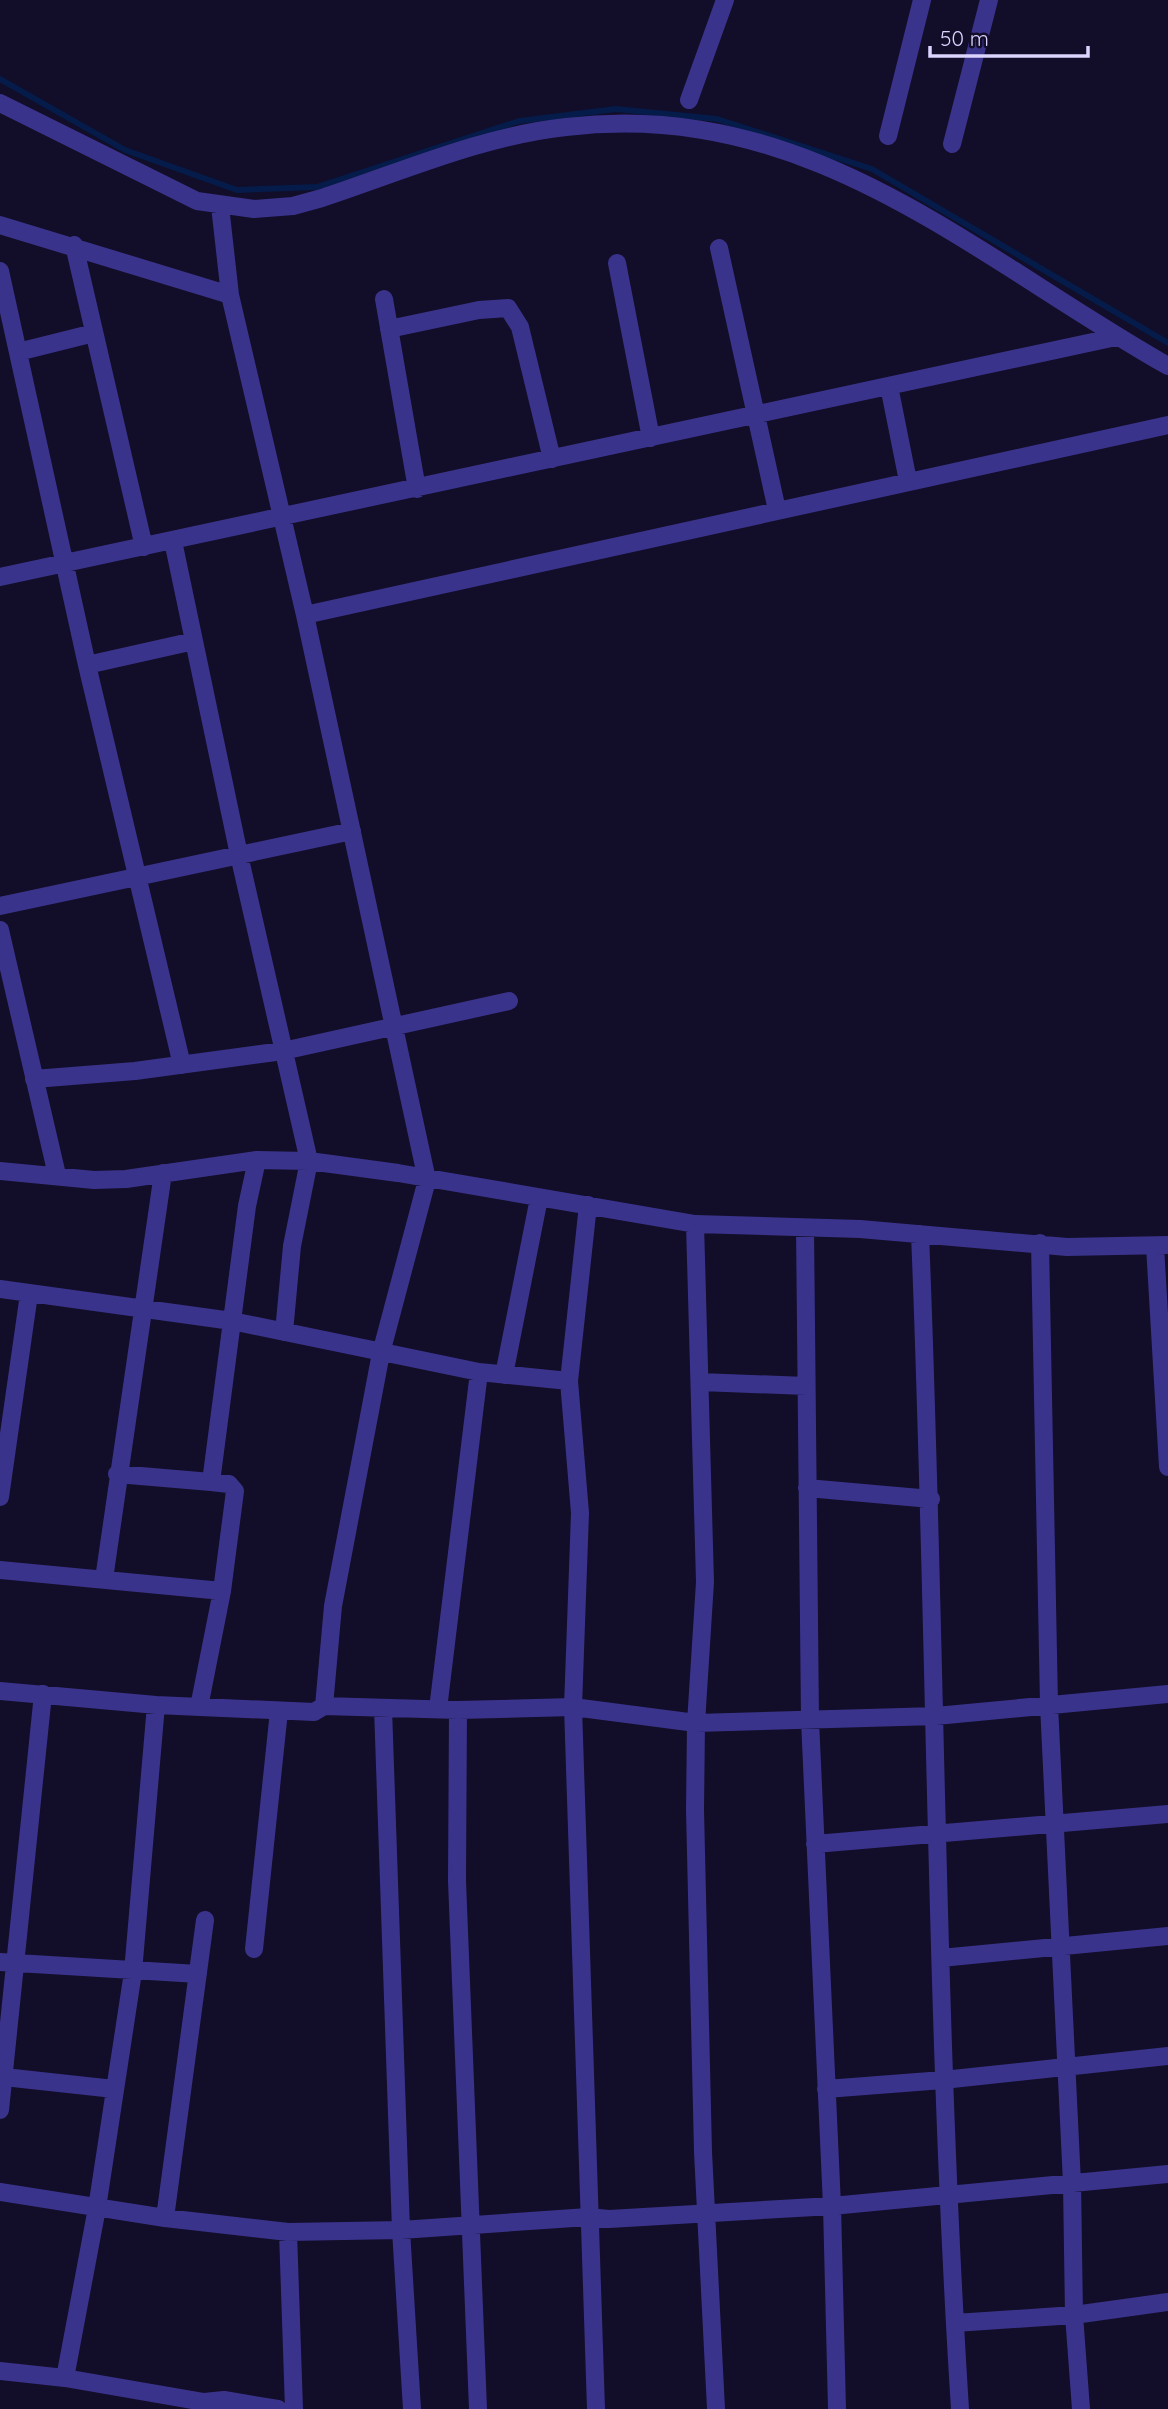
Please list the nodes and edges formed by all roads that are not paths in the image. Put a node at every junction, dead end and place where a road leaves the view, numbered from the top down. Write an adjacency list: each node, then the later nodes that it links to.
1 (725, 0): 4 (street)
2 (922, 0): 6 (street)
3 (989, 0): 7 (street)
4 (689, 100)
5 (0, 103): 8 (street)
6 (888, 136)
7 (952, 144)
8 (220, 206): 14 (street); 18 (street)
9 (0, 225): 10 (street)
10 (74, 246): 14 (street); 17 (street)
11 (719, 248): 22 (street)
12 (617, 263): 24 (street)
13 (0, 271): 19 (street)
14 (230, 295): 29 (street)
15 (384, 299): 16 (street)
16 (389, 329): 25 (street); 27 (street)
17 (94, 333): 19 (street); 31 (street)
18 (1116, 337): 20 (street); 21 (street)
19 (18, 352): 32 (street)
20 (1168, 366)
21 (889, 386): 22 (street); 26 (street)
22 (757, 415): 24 (street); 28 (street)
23 (1168, 425): 26 (street)
24 (651, 438): 25 (street)
25 (552, 459): 27 (street)
26 (908, 481): 28 (street)
27 (417, 489): 29 (street)
28 (777, 510): 34 (street)
29 (283, 518): 30 (street); 34 (street)
30 (173, 541): 31 (street); 35 (street)
31 (144, 547): 32 (street)
32 (65, 564): 33 (street); 36 (street)
33 (0, 578)
34 (305, 615): 37 (street)
35 (194, 641): 36 (street); 38 (street)
36 (86, 665): 39 (street)
37 (352, 831): 38 (street); 43 (street)
38 (239, 855): 39 (street); 44 (street)
39 (136, 878): 40 (street); 45 (street)
40 (0, 905)
41 (0, 930): 46 (street)
42 (509, 1002): 43 (street)
43 (395, 1026): 44 (street); 52 (street)
44 (283, 1051): 45 (street); 48 (street)
45 (183, 1065): 46 (street)
46 (34, 1079): 51 (street)
47 (257, 1160): 48 (street); 50 (street); 63 (street)
48 (309, 1161): 52 (street); 64 (street)
49 (0, 1171): 51 (street)
50 (163, 1173): 51 (street); 62 (street)
51 (57, 1175)
52 (428, 1180): 53 (street); 65 (street)
53 (539, 1198): 54 (street); 67 (street)
54 (588, 1205): 55 (street); 68 (street)
55 (695, 1224): 56 (street); 69 (street)
56 (805, 1228): 57 (street); 70 (street)
57 (920, 1234): 58 (street); 76 (street)
58 (1040, 1243): 59 (street); 84 (street)
59 (1161, 1245): 71 (street)
60 (0, 1289): 61 (street)
61 (29, 1294): 62 (street); 75 (street)
62 (142, 1308): 63 (street); 72 (street)
63 (232, 1321): 64 (street); 73 (street)
64 (284, 1332): 65 (street)
65 (381, 1353): 66 (street); 85 (street)
66 (479, 1372): 67 (street); 89 (street)
67 (504, 1375): 68 (street)
68 (569, 1381): 87 (street)
69 (699, 1382): 70 (street); 94 (street)
70 (806, 1386): 74 (street)
71 (1168, 1467)
72 (117, 1474): 73 (street); 78 (street)
73 (211, 1482): 79 (street)
74 (807, 1488): 76 (street); 93 (street)
75 (0, 1497)
76 (931, 1499): 92 (street)
77 (0, 1570): 78 (street)
78 (104, 1579): 79 (street)
79 (222, 1591): 86 (street)
80 (0, 1691): 82 (street)
81 (1168, 1693): 84 (street)
82 (43, 1694): 83 (street); 104 (street)
83 (156, 1705): 86 (street); 105 (street)
84 (1049, 1705): 92 (street); 96 (street)
85 (324, 1706): 88 (street); 91 (street)
86 (199, 1707): 91 (street)
87 (573, 1707): 90 (street); 94 (street); 121 (street)
88 (383, 1708): 89 (street); 124 (street)
89 (438, 1709): 90 (street)
90 (457, 1710): 123 (street)
91 (279, 1711): 102 (street)
92 (936, 1716): 93 (street); 97 (street)
93 (810, 1720): 94 (street); 98 (street)
94 (696, 1723): 120 (street)
95 (1168, 1814): 96 (street)
96 (1055, 1823): 97 (street); 101 (street)
97 (938, 1833): 98 (street); 103 (street)
98 (815, 1844): 112 (street)
99 (205, 1920): 106 (street)
100 (1168, 1936): 101 (street)
101 (1061, 1947): 103 (street); 108 (street)
102 (254, 1949)
103 (941, 1958): 110 (street)
104 (8, 1963): 105 (street); 109 (street)
105 (133, 1972): 106 (street); 111 (street)
106 (198, 1974): 122 (street)
107 (1168, 2056): 108 (street)
108 (1067, 2067): 110 (street); 115 (street)
109 (4, 2077): 111 (street); 113 (street)
110 (943, 2080): 112 (street); 117 (street)
111 (114, 2089): 119 (street)
112 (826, 2089): 118 (street)
113 (0, 2110)
114 (1168, 2174): 115 (street)
115 (1072, 2183): 117 (street); 127 (street)
116 (0, 2192): 119 (street)
117 (947, 2195): 118 (street); 128 (street)
118 (832, 2206): 120 (street); 138 (street)
119 (97, 2208): 122 (street); 130 (street)
120 (707, 2213): 121 (street); 137 (street)
121 (588, 2217): 123 (street); 136 (street)
122 (165, 2218): 125 (street)
123 (472, 2225): 124 (street); 135 (street)
124 (401, 2230): 125 (street); 134 (street)
125 (288, 2232): 133 (street)
126 (1168, 2302): 127 (street)
127 (1073, 2315): 128 (street); 140 (street)
128 (955, 2323): 139 (street)
129 (0, 2371): 130 (street)
130 (65, 2378): 131 (street)
131 (203, 2405): 132 (street)
132 (278, 2409)
133 (294, 2409)
134 (412, 2409)
135 (478, 2409)
136 (596, 2409)
137 (716, 2409)
138 (838, 2409)
139 (960, 2409)
140 (1081, 2409)

